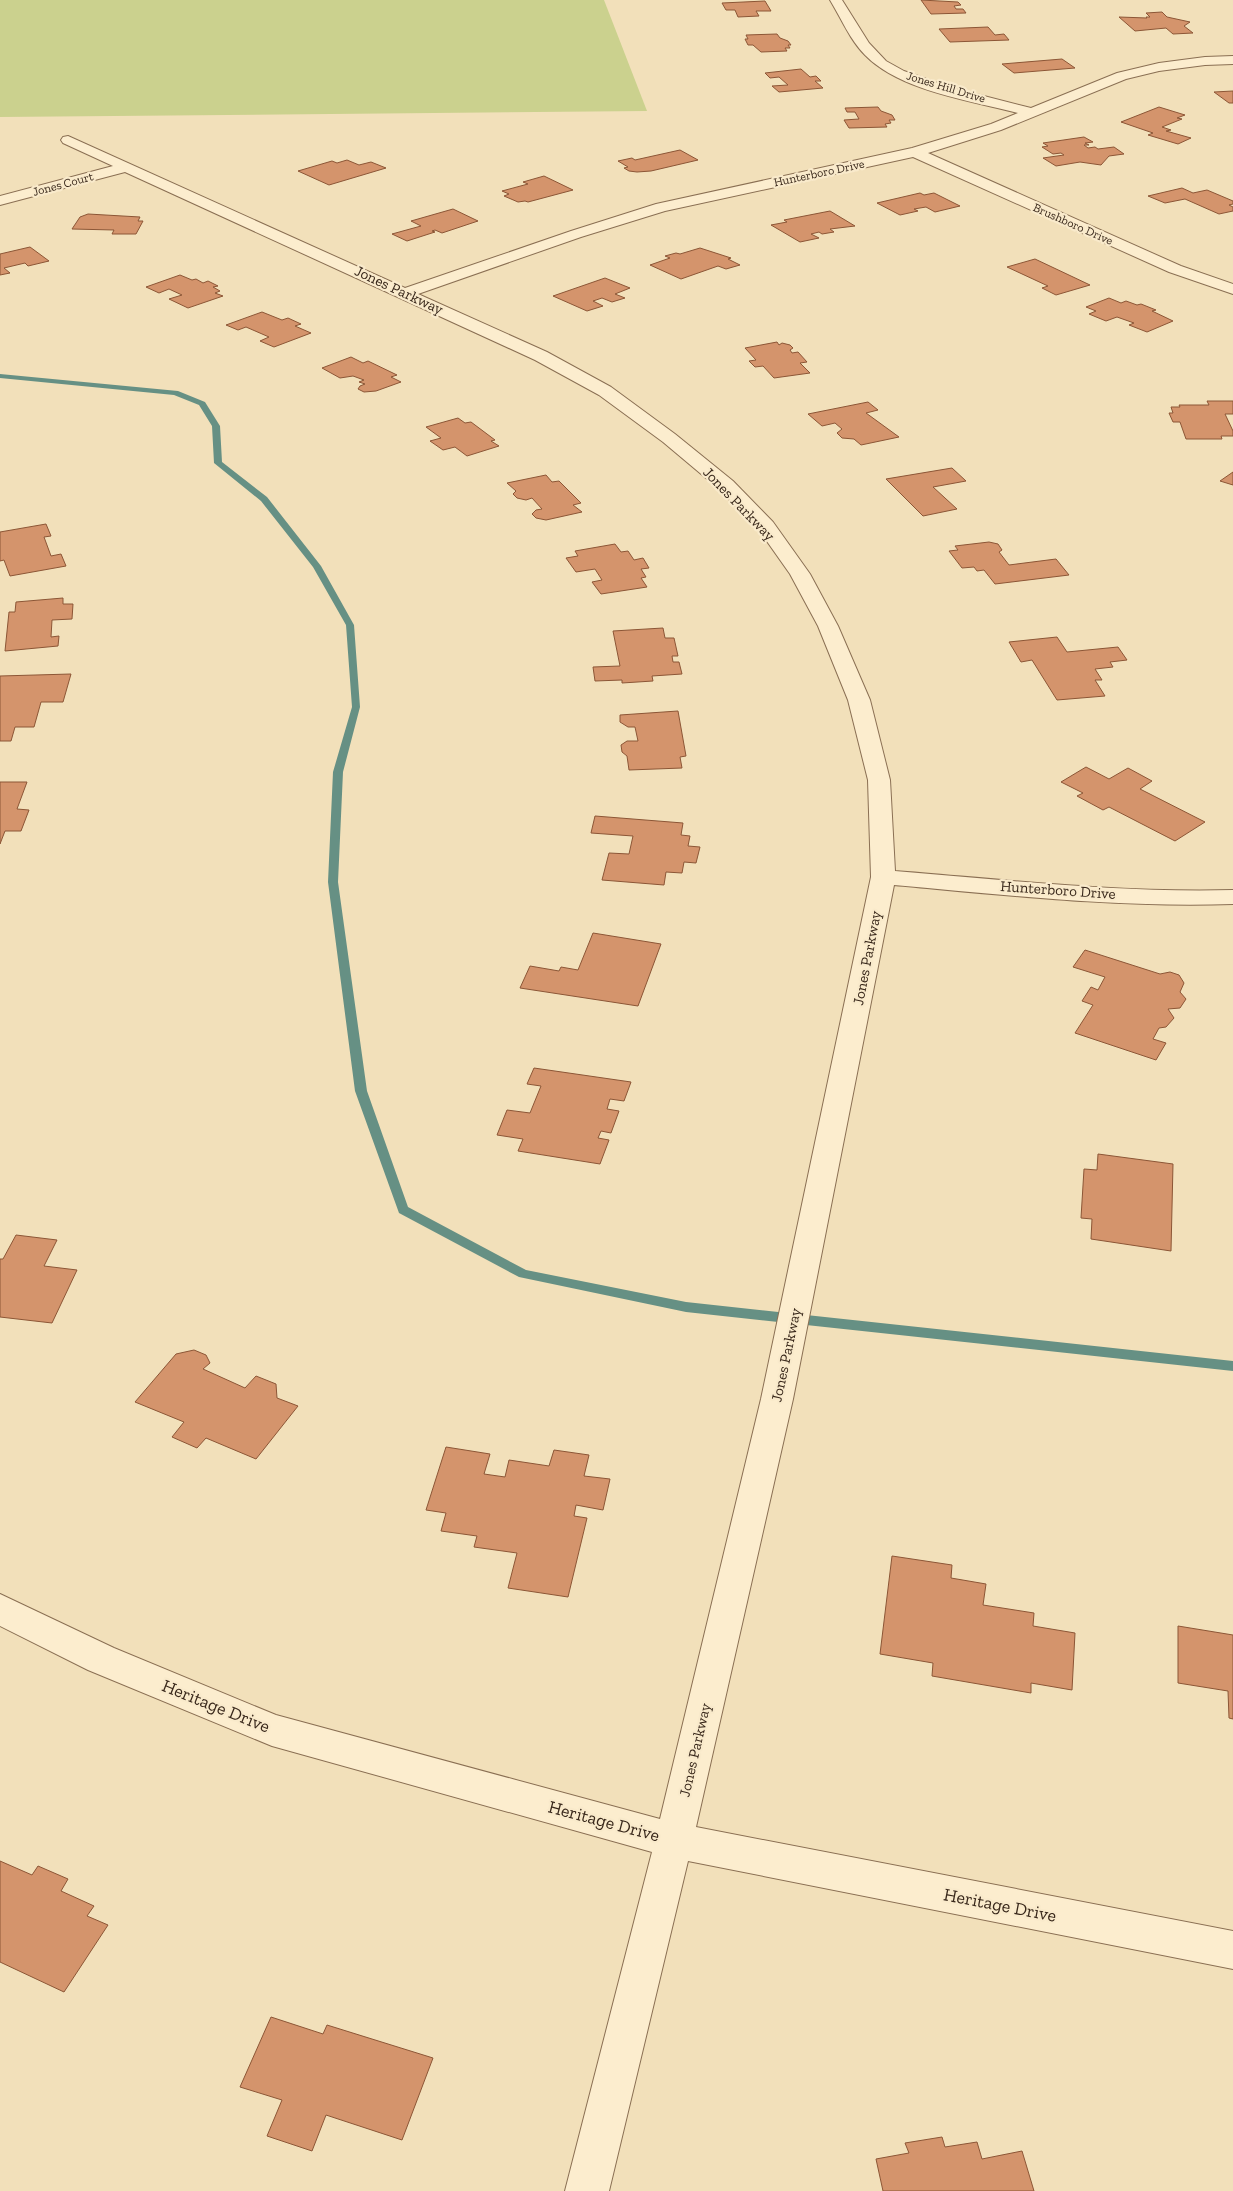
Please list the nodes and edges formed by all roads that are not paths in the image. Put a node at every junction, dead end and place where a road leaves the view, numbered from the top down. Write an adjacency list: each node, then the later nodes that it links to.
1 (836, 0): 3 (street, Jones Hill Drive)
2 (1233, 60): 3 (street, Hunterboro Drive)
3 (1030, 112): 5 (street, Hunterboro Drive)
4 (68, 140): 6 (street, Jones Parkway)
5 (915, 152): 8 (street, Brushboro Drive); 9 (street, Hunterboro Drive)
6 (126, 167): 7 (street, Jones Court); 9 (street, Jones Parkway)
7 (0, 202)
8 (1233, 290)
9 (406, 293): 10 (street, Jones Parkway)
10 (883, 877): 11 (street, Hunterboro Drive); 13 (street, Jones Parkway)
11 (1233, 897)
12 (0, 1609): 13 (street, Heritage Drive)
13 (674, 1840): 14 (street, Heritage Drive); 15 (street, Jones Parkway)
14 (1233, 1950)
15 (588, 2191)

